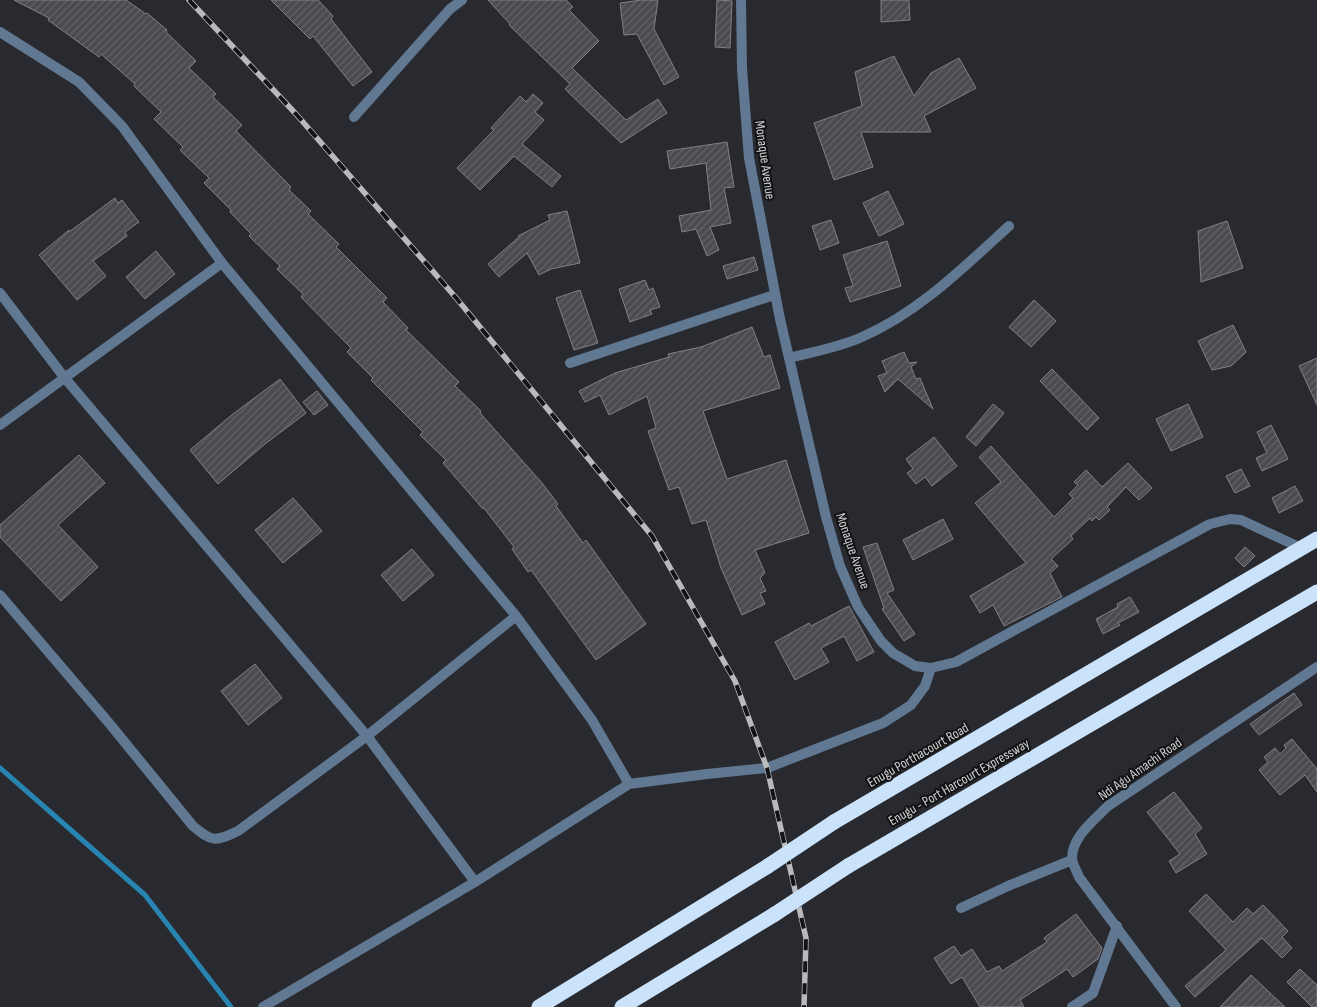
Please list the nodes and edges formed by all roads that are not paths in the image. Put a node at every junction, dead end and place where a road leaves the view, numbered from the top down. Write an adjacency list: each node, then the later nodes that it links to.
1 (462, 0): 4 (street)
2 (741, 0): 8 (street, Monaque Avenue)
3 (0, 32): 6 (street)
4 (354, 117)
5 (1009, 226): 9 (street)
6 (222, 263): 11 (street); 17 (street)
7 (0, 293): 11 (street)
8 (774, 295): 9 (street, Monaque Avenue); 10 (street)
9 (789, 358): 19 (street, Monaque Avenue)
10 (570, 363)
11 (64, 377): 12 (street); 20 (street)
12 (0, 425)
13 (1317, 539): 14 (highway, Enugu Porthacourt Road)
14 (1301, 548): 19 (street, Monaque Avenue); 27 (highway, Enugu Porthacourt Road, bridge)
15 (1317, 592): 28 (highway, Enugu - Port Harcourt Expressway, bridge)
16 (0, 595): 20 (street)
17 (516, 616): 20 (street); 21 (street)
18 (1317, 666): 22 (street, Ndi Agu Amachi Road)
19 (931, 668): 21 (street)
20 (367, 736): 23 (street)
21 (629, 784): 23 (street)
22 (1072, 860): 24 (street); 25 (street)
23 (475, 882): 26 (street)
24 (962, 908)
25 (1117, 926): 29 (street); 30 (street)
26 (263, 1007)
27 (539, 1007)
28 (622, 1007)
29 (1072, 1007)
30 (1176, 1007)

